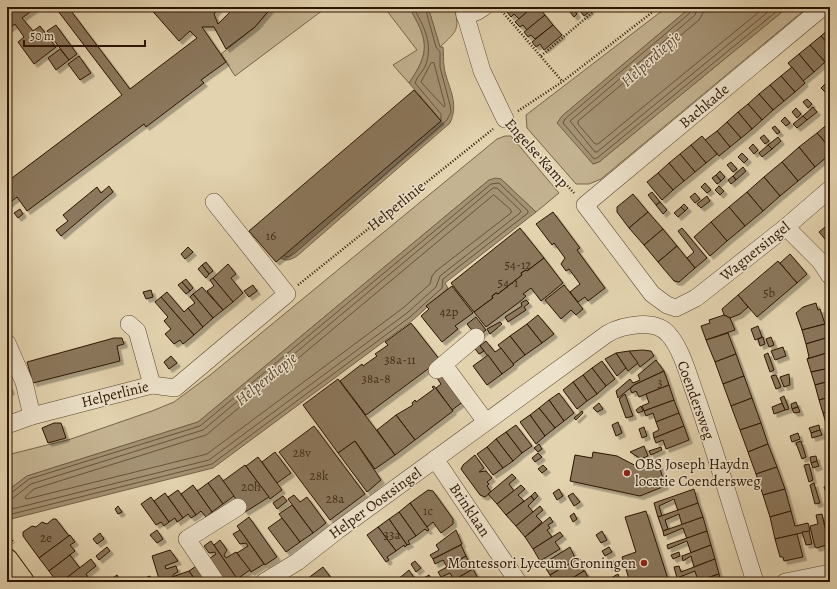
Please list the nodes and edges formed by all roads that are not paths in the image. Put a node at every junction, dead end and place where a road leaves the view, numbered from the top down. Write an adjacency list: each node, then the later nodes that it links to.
1 (484, 7): 3 (street)
2 (823, 7): 9 (street, Bachkade)
3 (464, 12): 4 (street, Engelse Kamp)
4 (505, 119)
5 (830, 189): 7 (street, Wagnersingel)
6 (214, 202): 13 (street, Helperlinie)
7 (786, 227): 8 (street); 9 (street, Wagnersingel)
8 (830, 276)
9 (676, 308)
10 (669, 334): 14 (street, Helper Oostsingel); 24 (street, Coendersweg)
11 (476, 337): 14 (street)
12 (7, 343): 13 (street)
13 (32, 416): 15 (street, Helperlinie)
14 (486, 422): 16 (street, Helper Oostsingel)
15 (7, 425)
16 (435, 459): 22 (street, Helper Oostsingel); 23 (street, Brinklaan)
17 (238, 507): 21 (street)
18 (7, 560): 20 (main road)
19 (830, 573): 25 (street)
20 (23, 582)
21 (216, 582)
22 (264, 582)
23 (518, 582)
24 (755, 582)
25 (784, 582)

